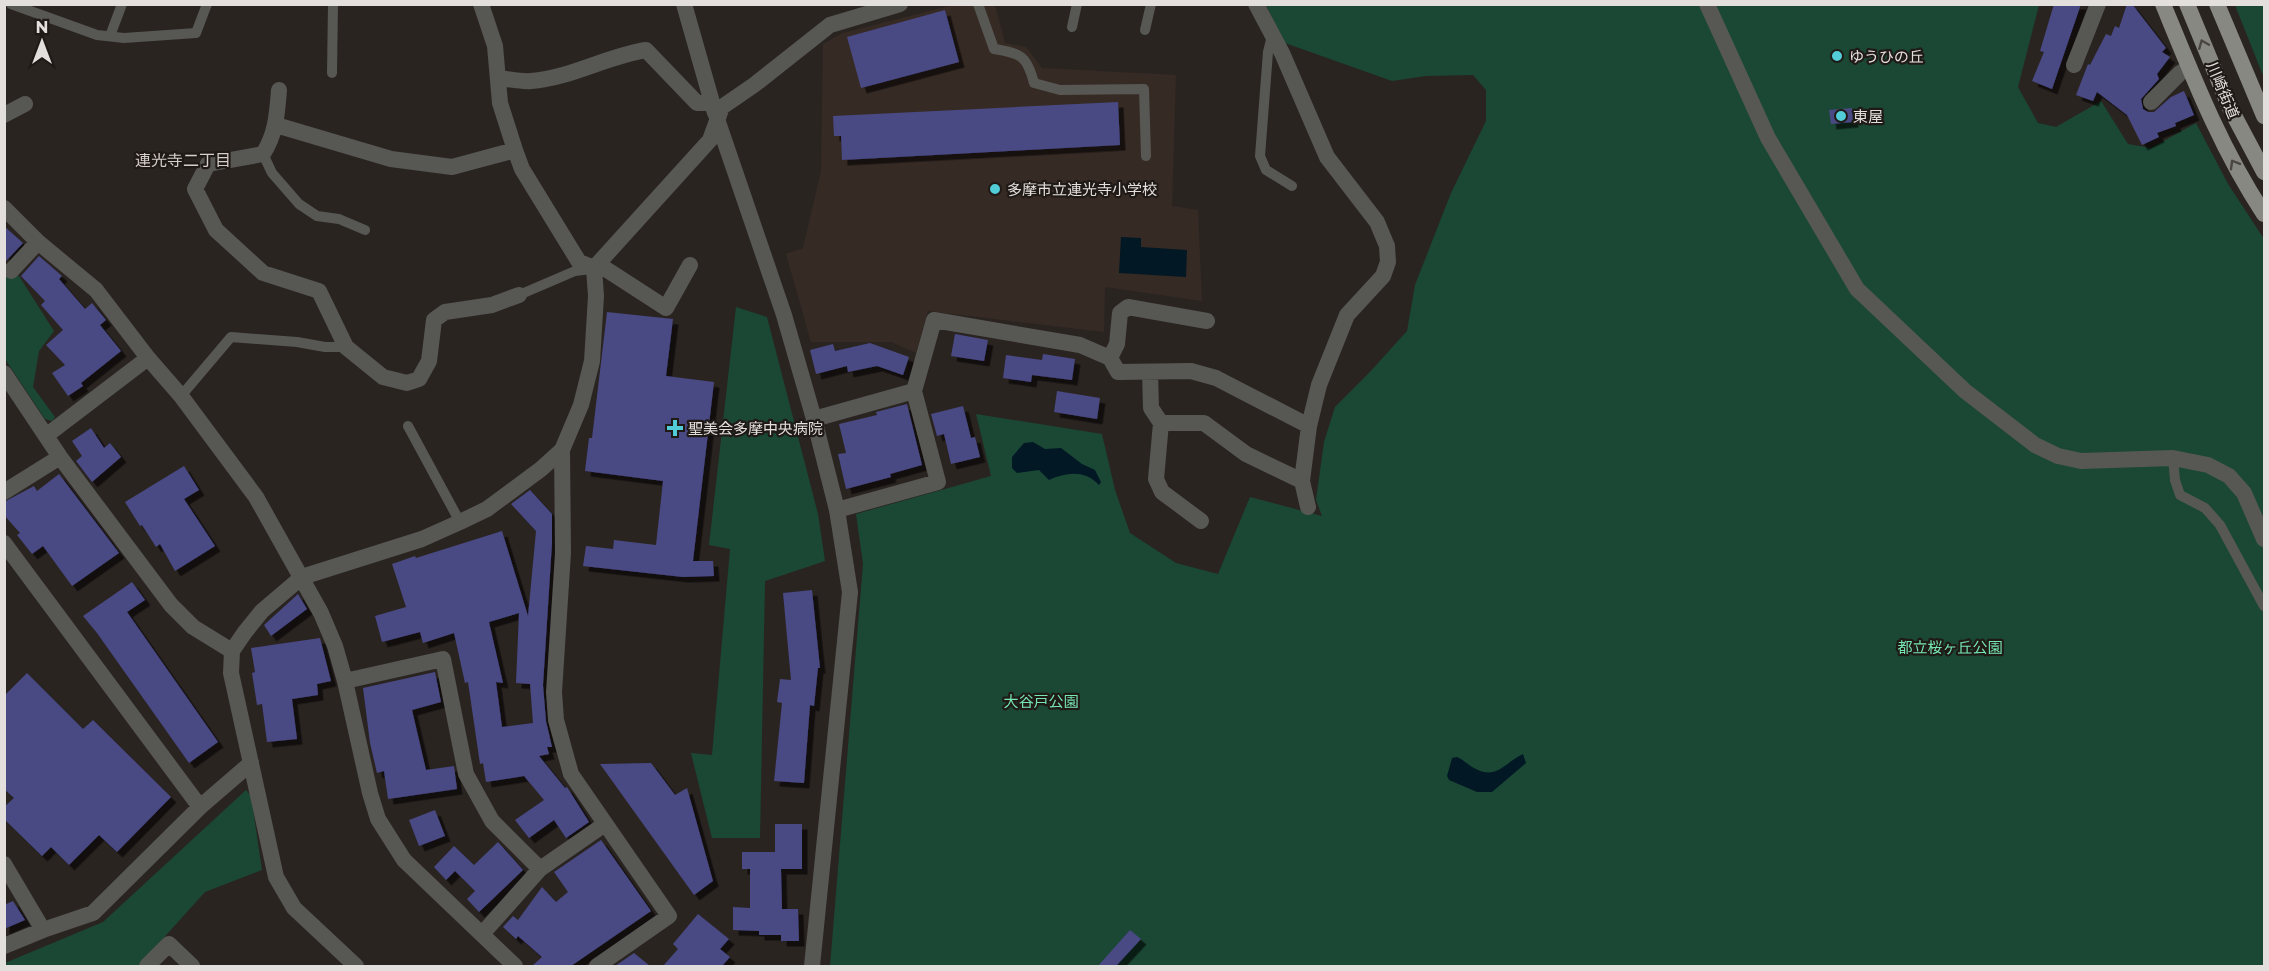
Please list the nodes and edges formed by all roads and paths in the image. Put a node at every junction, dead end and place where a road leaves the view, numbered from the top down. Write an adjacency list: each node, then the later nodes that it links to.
1 (12, 4): 17 (lane)
2 (122, 4): 20 (lane)
3 (207, 4): 20 (lane)
4 (333, 4): 24 (lane)
5 (481, 4): 25 (street)
6 (684, 4): 28 (street)
7 (900, 4): 32 (street)
8 (978, 4): 36 (lane)
9 (1077, 4): 18 (lane)
10 (1152, 4): 19 (lane)
11 (1256, 4): 21 (street)
12 (1707, 4): 62 (street)
13 (2098, 4): 22 (street)
14 (2163, 4): 23 (main road)
15 (2187, 4): 37 (main road, 川崎街道, one-way to 15)
16 (2217, 4): 31 (main road, 川崎街道)
17 (33, 8): 20 (lane)
18 (1072, 27)
19 (1145, 30)
20 (110, 36)
21 (1272, 36): 38 (lane); 58 (street)
22 (2074, 65)
23 (2189, 68): 27 (street); 40 (main road, one-way to 23)
24 (332, 73)
25 (498, 78): 28 (street); 34 (street)
26 (279, 90): 33 (street)
27 (2151, 102)
28 (710, 103): 32 (street)
29 (25, 104): 30 (street)
30 (4, 115)
31 (2265, 116)
32 (717, 119): 44 (street); 55 (street)
33 (276, 125): 34 (street); 35 (street)
34 (515, 150): 44 (street)
35 (262, 154): 41 (lane); 48 (street)
36 (1146, 156)
37 (2265, 172)
38 (1292, 186)
39 (4, 207): 42 (street)
40 (2265, 214)
41 (365, 230)
42 (38, 242): 45 (street); 49 (street)
43 (690, 265): 44 (street)
44 (596, 266): 46 (lane); 60 (street)
45 (11, 271)
46 (519, 295): 48 (street)
47 (1207, 321): 50 (street)
48 (346, 347): 54 (lane)
49 (148, 358): 54 (street); 59 (street)
50 (1110, 358): 51 (street); 53 (street)
51 (1150, 372): 56 (street); 58 (street)
52 (4, 373): 59 (street)
53 (914, 391): 55 (street); 66 (street)
54 (181, 396): 71 (street)
55 (814, 418): 66 (street)
56 (1161, 423): 63 (street); 67 (street)
57 (408, 426): 68 (lane)
58 (1309, 426): 63 (street)
59 (47, 435): 61 (street)
60 (562, 450): 68 (street); 77 (street)
61 (60, 457): 64 (street); 73 (street)
62 (2173, 458): 69 (street); 72 (lane)
63 (1302, 481): 65 (street)
64 (4, 492)
65 (1308, 507)
66 (837, 510): 88 (street)
67 (1200, 521)
68 (460, 522): 71 (street)
69 (2265, 539)
70 (4, 543): 76 (street)
71 (302, 578): 73 (street); 74 (street)
72 (2265, 606)
73 (232, 651): 75 (street)
74 (345, 681): 78 (street); 81 (street)
75 (251, 763): 76 (street); 85 (street)
76 (200, 807): 80 (street)
77 (604, 824): 78 (street); 87 (street)
78 (540, 869): 81 (street)
79 (7, 873): 80 (street)
80 (43, 930): 82 (street)
81 (482, 934): 86 (street)
82 (4, 946)
83 (147, 966): 84 (street)
84 (192, 966)
85 (356, 966)
86 (515, 966)
87 (597, 966)
88 (812, 966)

